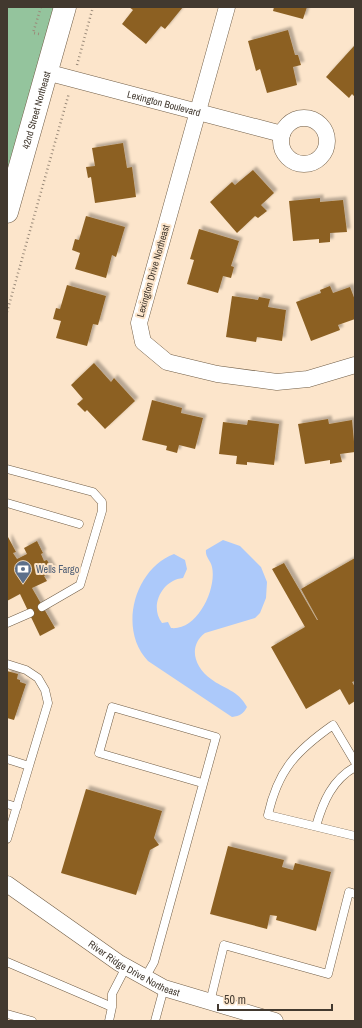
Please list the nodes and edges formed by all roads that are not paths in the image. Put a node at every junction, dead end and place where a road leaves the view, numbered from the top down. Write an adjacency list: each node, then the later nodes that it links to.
1 (65, 7): 3 (main road, 42nd Street Northeast)
2 (227, 7): 4 (street, Lexington Drive Northeast)
3 (46, 72): 4 (street, Lexington Boulevard); 6 (main road, 42nd Street Northeast)
4 (197, 112): 5 (street, Lexington Boulevard); 7 (street, Lexington Drive Northeast)
5 (282, 134)
6 (7, 212)
7 (355, 365)
8 (7, 469): 11 (lane)
9 (7, 503): 10 (lane)
10 (79, 524)
11 (42, 607)
12 (30, 613): 13 (lane)
13 (7, 623)
14 (7, 664): 17 (lane)
15 (7, 759): 17 (lane)
16 (355, 762): 22 (lane)
17 (29, 766): 21 (lane)
18 (355, 767): 22 (lane)
19 (202, 783): 19 (lane); 29 (lane)
20 (7, 804): 21 (lane)
21 (17, 807): 24 (lane)
22 (316, 826): 23 (lane)
23 (355, 836)
24 (7, 838)
25 (7, 886): 28 (street, River Ridge Drive Northeast)
26 (355, 894): 31 (lane)
27 (7, 962): 32 (lane)
28 (126, 967): 29 (street, River Ridge Drive Northeast); 32 (lane)
29 (145, 978): 30 (street, River Ridge Drive Northeast)
30 (164, 988): 31 (street, River Ridge Drive Northeast); 36 (lane)
31 (210, 1002): 37 (street, River Ridge Drive Northeast)
32 (112, 1007): 35 (lane)
33 (7, 1014): 34 (lane)
34 (32, 1021)
35 (109, 1021)
36 (155, 1021)
37 (273, 1021)

